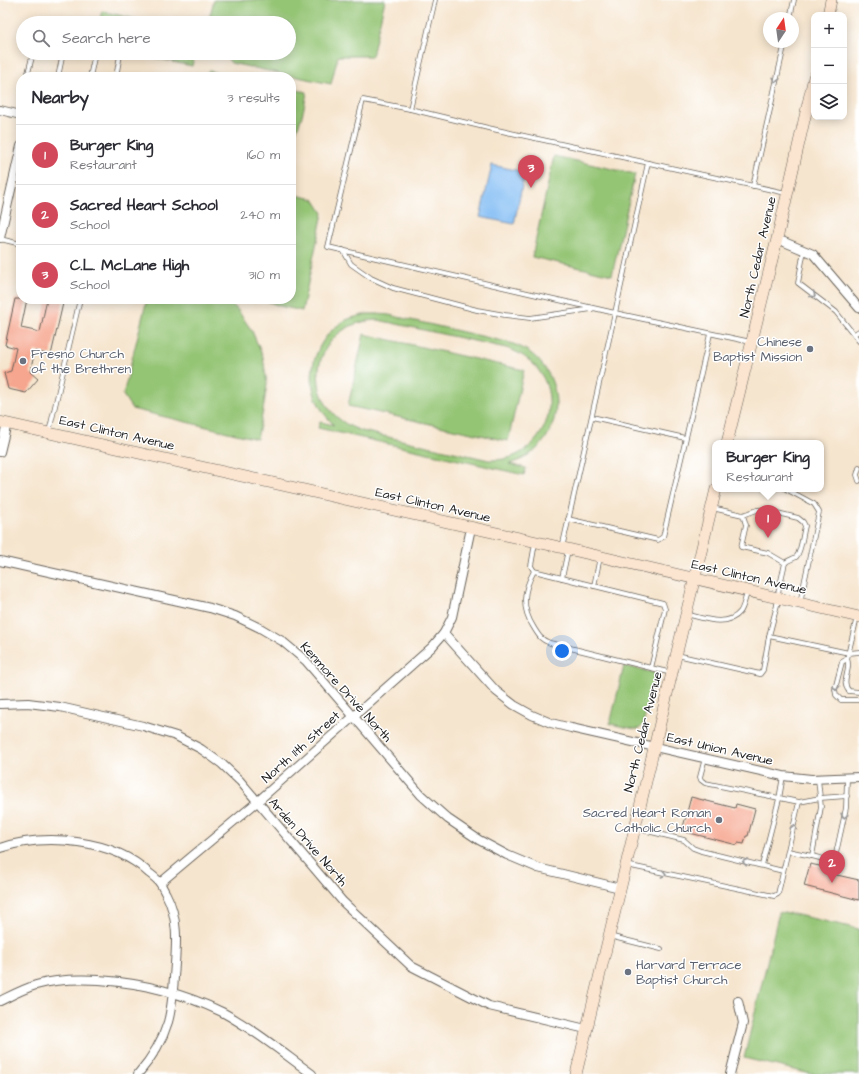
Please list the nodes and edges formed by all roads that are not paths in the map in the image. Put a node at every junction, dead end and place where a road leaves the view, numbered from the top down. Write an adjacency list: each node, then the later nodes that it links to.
1 (435, 0): 16 (lane)
2 (794, 0): 4 (lane)
3 (831, 0): 5 (main road)
4 (791, 12)
5 (829, 12)
6 (784, 48): 21 (lane, one-way to 21)
7 (31, 60): 11 (lane)
8 (62, 60): 12 (lane)
9 (94, 60): 13 (lane)
10 (119, 60): 14 (lane)
11 (29, 72)
12 (59, 72)
13 (91, 72)
14 (117, 72)
15 (812, 84): 22 (main road, North Cedar Avenue)
16 (410, 109): 19 (lane); 26 (lane)
17 (0, 110): 18 (street)
18 (16, 114)
19 (648, 163): 21 (lane); 31 (lane)
20 (16, 168): 23 (street)
21 (753, 186): 22 (lane)
22 (788, 194): 24 (main road, North Cedar Avenue)
23 (0, 239): 25 (lane)
24 (777, 239): 27 (street); 36 (main road, North Cedar Avenue)
25 (16, 243)
26 (343, 250): 30 (lane); 30 (lane)
27 (804, 250): 29 (street); 34 (lane, one-way to 34)
28 (79, 304): 39 (lane)
29 (859, 308)
30 (596, 309): 31 (lane)
31 (615, 313): 33 (lane); 37 (lane)
32 (859, 331): 34 (lane)
33 (710, 334): 36 (lane); 40 (lane)
34 (854, 334): 35 (lane)
35 (859, 341)
36 (752, 343): 41 (main road, North Cedar Avenue)
37 (592, 417): 40 (lane); 49 (lane)
38 (3, 422): 39 (main road, East Clinton Avenue); 42 (street)
39 (49, 432): 50 (main road, East Clinton Avenue)
40 (685, 438): 49 (lane)
41 (728, 440)
42 (0, 452)
43 (859, 468): 44 (lane)
44 (859, 481)
45 (715, 492): 47 (main road, North Cedar Avenue)
46 (792, 492): 62 (lane)
47 (712, 508): 48 (lane); 58 (main road, North Cedar Avenue)
48 (743, 516): 55 (lane); 55 (lane)
49 (568, 519): 52 (lane)
50 (471, 528): 51 (main road, East Clinton Avenue); 65 (street, North 11th Street)
51 (536, 542): 52 (main road, East Clinton Avenue); 56 (lane)
52 (565, 549): 53 (main road, East Clinton Avenue); 57 (lane)
53 (600, 557): 58 (main road, East Clinton Avenue); 59 (lane)
54 (0, 561): 76 (street, Kenmore Drive North)
55 (785, 563): 61 (lane)
56 (534, 571): 57 (lane); 71 (lane)
57 (562, 578): 59 (lane)
58 (694, 578): 60 (main road, East Clinton Avenue); 63 (main road, North Cedar Avenue)
59 (594, 586): 71 (lane)
60 (748, 591): 61 (main road, East Clinton Avenue); 63 (lane)
61 (776, 598): 62 (main road, East Clinton Avenue); 66 (lane)
62 (800, 603): 64 (main road, East Clinton Avenue)
63 (686, 614): 69 (main road, North Cedar Avenue)
64 (858, 617): 68 (lane)
65 (444, 633): 76 (street, North 11th Street); 77 (street, East Union Avenue)
66 (769, 636): 68 (lane); 69 (lane)
67 (859, 652): 68 (lane)
68 (849, 653): 70 (lane)
69 (676, 655): 72 (main road, North Cedar Avenue)
70 (847, 659): 73 (lane); 74 (lane, one-way to 74)
71 (651, 668): 72 (lane)
72 (672, 673): 77 (main road, North Cedar Avenue)
73 (859, 692)
74 (859, 700)
75 (0, 704): 86 (street, Arden Drive North)
76 (353, 716): 86 (street, North 11th Street); 96 (street, Kenmore Drive North)
77 (655, 747): 78 (street, East Union Avenue); 88 (main road, North Cedar Avenue)
78 (705, 758): 79 (street, East Union Avenue); 85 (lane)
79 (784, 776): 82 (street, East Union Avenue); 85 (lane)
80 (859, 777): 81 (street, East Union Avenue)
81 (848, 778): 82 (street, East Union Avenue); 83 (lane)
82 (818, 779): 84 (lane)
83 (847, 796): 84 (lane); 91 (lane, one-way to 91)
84 (820, 798): 87 (lane); 91 (lane)
85 (779, 799): 87 (lane); 93 (lane)
86 (257, 802): 95 (street, North 11th Street); 102 (street, Arden Drive North)
87 (799, 802): 90 (lane, one-way to 87)
88 (634, 828): 92 (main road, North Cedar Avenue); 93 (lane, one-way to 88)
89 (0, 848): 95 (street)
90 (788, 851): 91 (lane); 94 (lane)
91 (812, 856)
92 (626, 865): 94 (lane, one-way to 94); 96 (main road, North Cedar Avenue)
93 (762, 865): 94 (lane)
94 (783, 871)
95 (160, 883): 99 (street)
96 (620, 888): 97 (main road, North Cedar Avenue)
97 (609, 936): 98 (lane); 102 (main road, North Cedar Avenue)
98 (661, 949)
99 (172, 992): 100 (street); 103 (street); 104 (street)
100 (0, 1001)
101 (738, 1001): 106 (street)
102 (586, 1029): 105 (main road, North Cedar Avenue)
103 (138, 1074)
104 (312, 1074)
105 (576, 1074)
106 (730, 1074)

